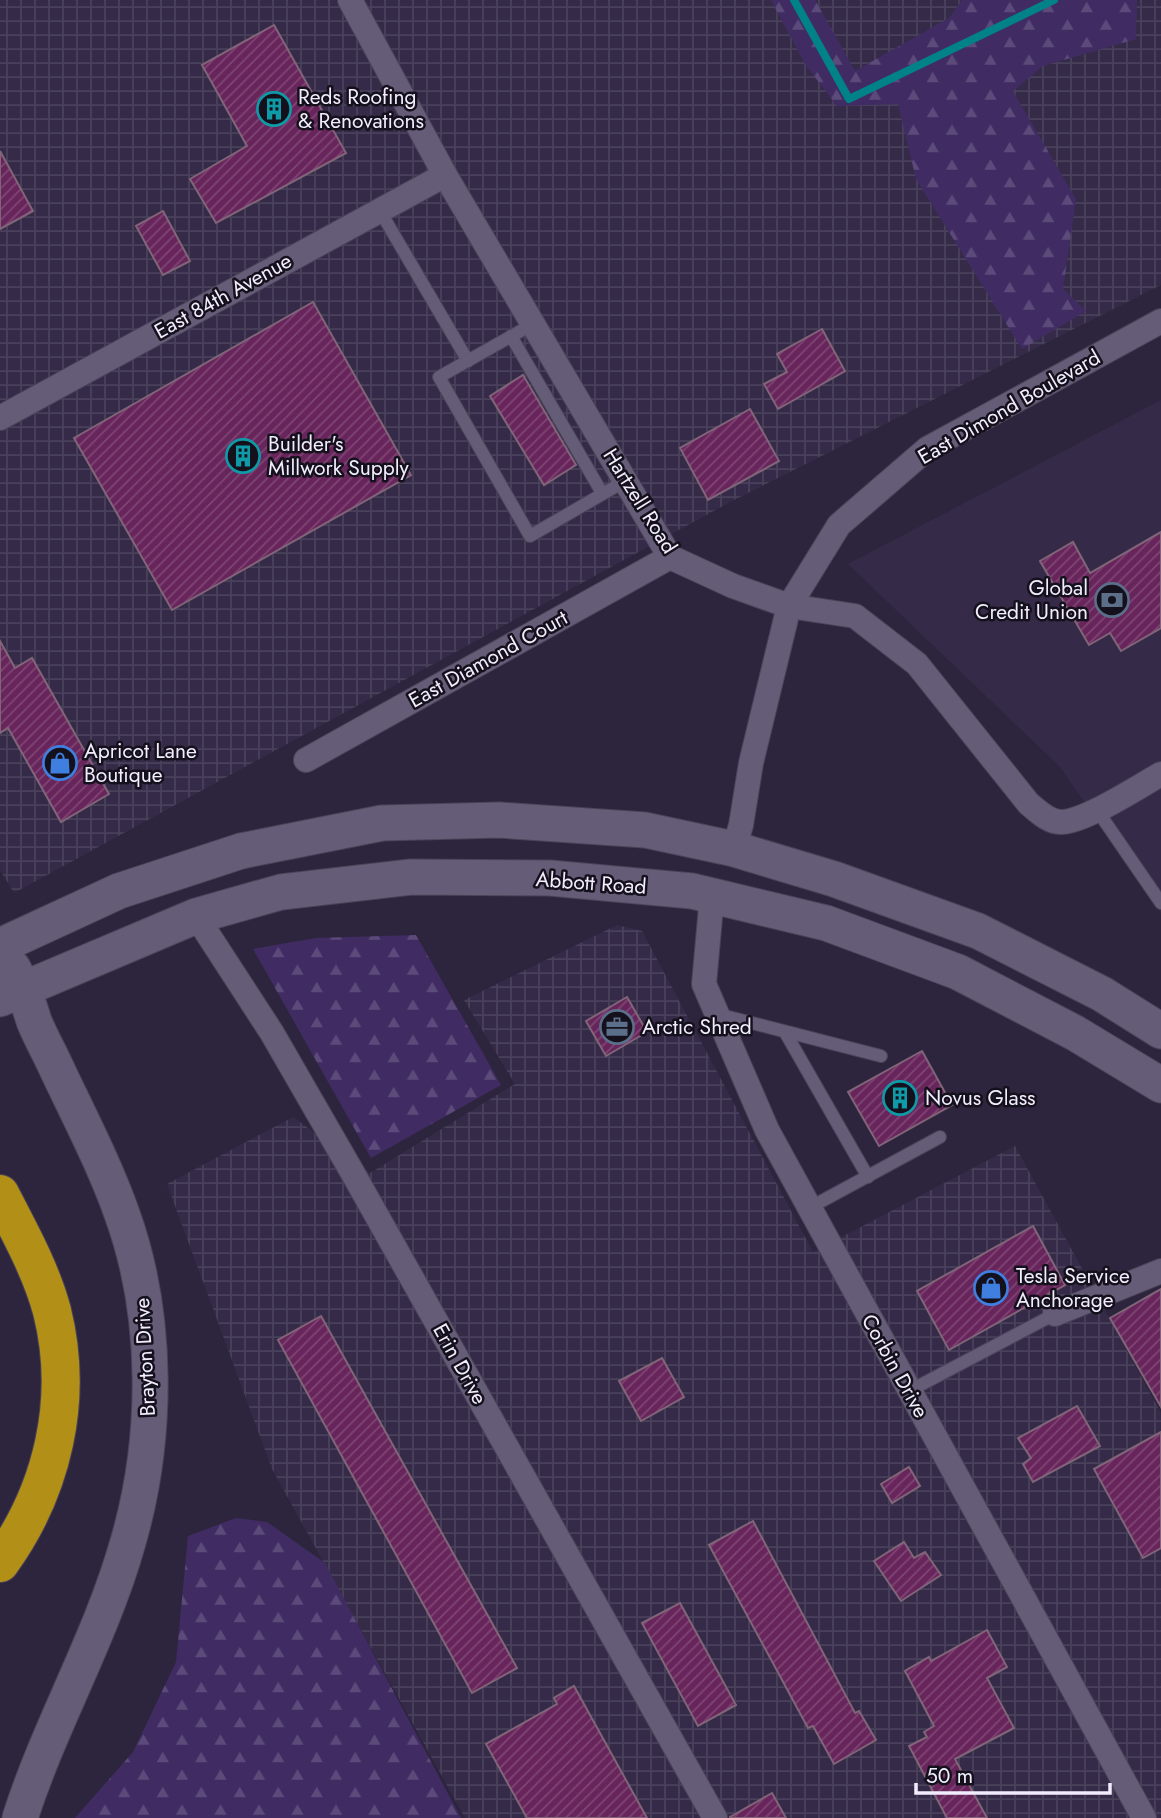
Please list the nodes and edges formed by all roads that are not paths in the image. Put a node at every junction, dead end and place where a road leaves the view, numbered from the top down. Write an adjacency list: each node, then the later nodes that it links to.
1 (349, 0): 2 (street, Hartzell Road)
2 (445, 175): 3 (street, East 84th Avenue); 5 (street, Hartzell Road)
3 (380, 211): 7 (lane); 8 (street, East 84th Avenue)
4 (1161, 321): 12 (street, East Dimond Boulevard)
5 (533, 324): 6 (lane); 9 (street, Hartzell Road)
6 (511, 336): 7 (lane); 10 (lane)
7 (468, 361): 10 (lane)
8 (0, 418)
9 (625, 481): 10 (lane); 11 (street, Hartzell Road)
10 (603, 493)
11 (670, 557): 12 (street, Hartzell Road); 13 (street, East Diamond Court)
12 (789, 606): 15 (street, Hartzell Road); 16 (street, East Dimond Boulevard)
13 (306, 760)
14 (1161, 774): 15 (street, Hartzell Road)
15 (1097, 810): 18 (lane)
16 (734, 849): 17 (main road); 20 (main road); 23 (main road)
17 (712, 896): 19 (main road, Abbott Road); 22 (street, Corbin Drive); 26 (main road, Abbott Road)
18 (1161, 902)
19 (196, 916): 21 (main road, Abbott Road); 36 (street, Erin Drive)
20 (0, 946): 21 (main road, Brayton Drive)
21 (12, 993): 35 (main road, Brayton Drive)
22 (717, 1014): 24 (lane); 30 (street, Corbin Drive)
23 (1161, 1031)
24 (785, 1032): 25 (lane); 28 (lane)
25 (881, 1056)
26 (1161, 1085)
27 (940, 1137): 28 (lane)
28 (867, 1177): 30 (lane)
29 (0, 1194): 34 (highway)
30 (809, 1208): 33 (street, Corbin Drive)
31 (1161, 1271): 32 (street)
32 (1055, 1314): 33 (lane)
33 (908, 1392): 37 (street, Corbin Drive)
34 (0, 1563)
35 (20, 1818)
36 (715, 1818)
37 (1143, 1818)

